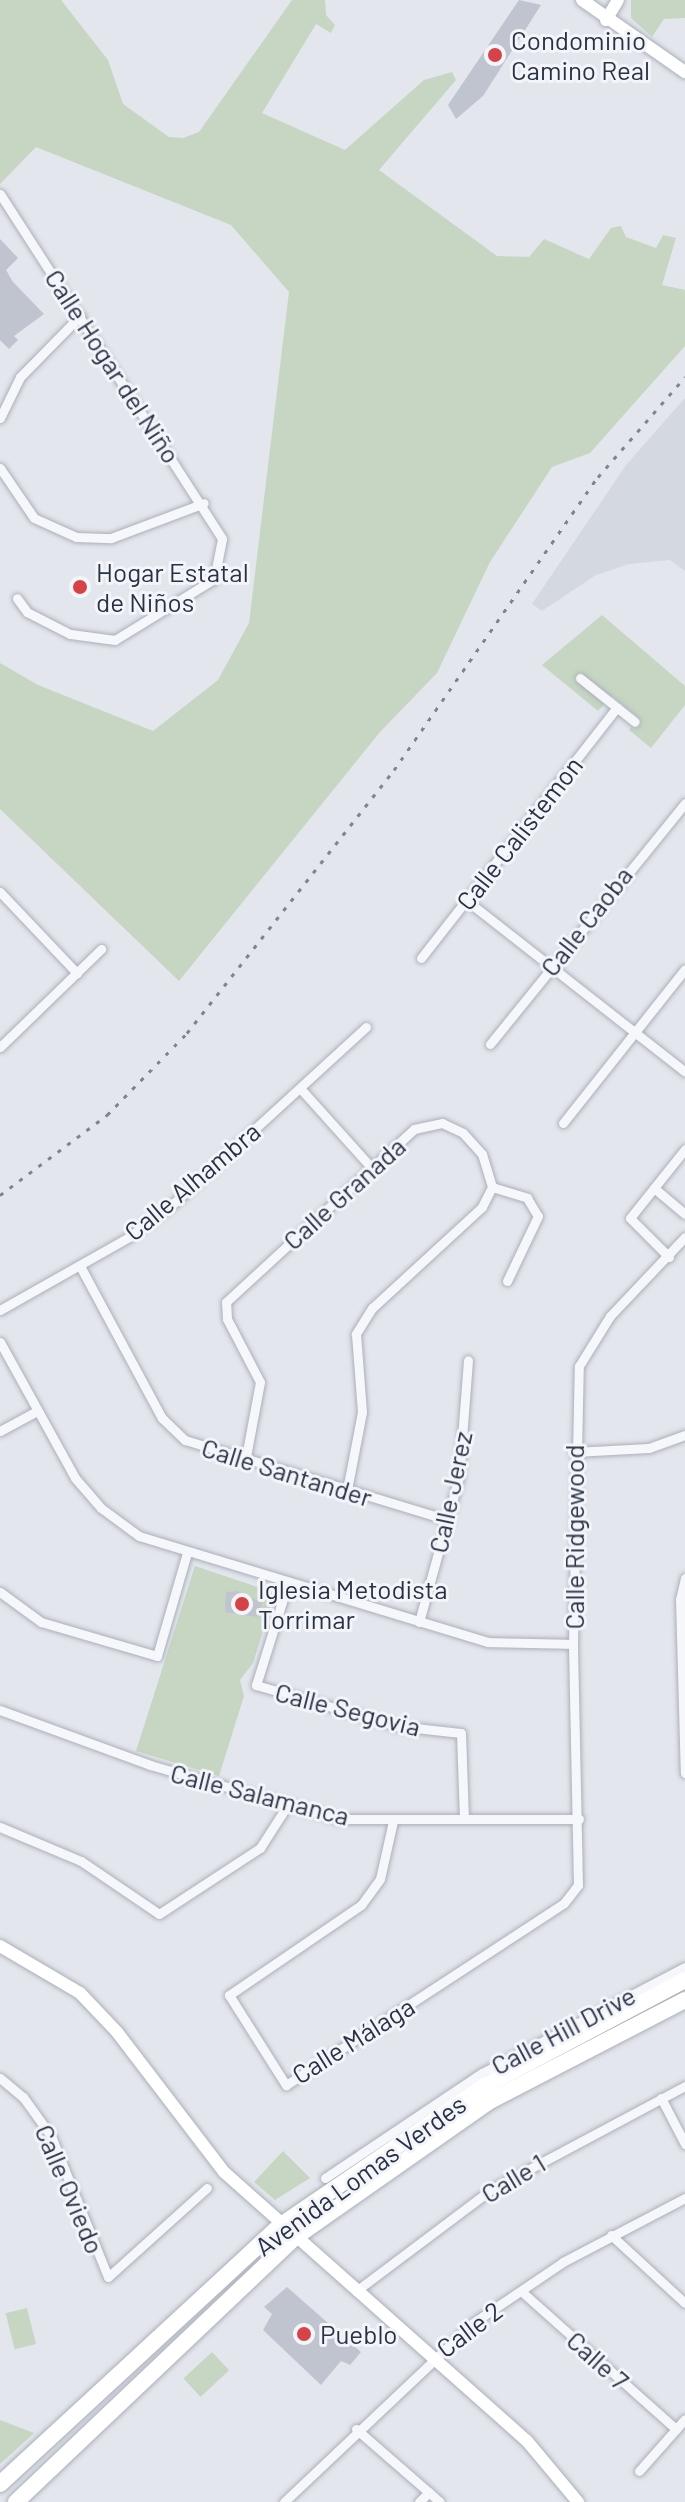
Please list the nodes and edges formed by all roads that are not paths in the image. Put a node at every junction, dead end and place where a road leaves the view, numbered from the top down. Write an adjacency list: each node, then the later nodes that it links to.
1 (582, 0): 3 (street)
2 (618, 0): 4 (street)
3 (596, 5): 4 (street)
4 (606, 20): 5 (street)
5 (685, 72)
6 (0, 194): 7 (street, Calle Hogar del Niño)
7 (80, 316): 8 (street); 10 (street, Calle Hogar del Niño)
8 (0, 418)
9 (0, 468): 10 (street)
10 (204, 503): 11 (street, Calle Hogar del Niño)
11 (17, 598)
12 (580, 678): 13 (street)
13 (617, 707): 14 (street); 17 (street, Calle Calistemon)
14 (635, 722)
15 (685, 803): 20 (street, Calle Caoba)
16 (0, 892): 22 (street)
17 (466, 900): 19 (street, Calle Calistemon); 20 (street)
18 (101, 949): 22 (street)
19 (421, 958)
20 (551, 966): 24 (street); 25 (street, Calle Caoba)
21 (685, 969): 24 (street)
22 (77, 973): 26 (street)
23 (366, 1027): 28 (street, Calle Alhambra)
24 (635, 1033): 27 (street); 29 (street)
25 (490, 1044)
26 (0, 1046)
27 (685, 1072)
28 (300, 1088): 31 (street); 37 (street, Calle Alhambra)
29 (563, 1123)
30 (685, 1149): 33 (street)
31 (371, 1167): 32 (street, Calle Granada); 46 (street, Calle Granada)
32 (492, 1187): 38 (street); 47 (street)
33 (654, 1188): 34 (street); 36 (street)
34 (685, 1214)
35 (685, 1237): 36 (street, Calle Ridgewood)
36 (669, 1257): 45 (street, Calle Ridgewood)
37 (80, 1266): 39 (street, Calle Alhambra); 46 (street, Calle Santander)
38 (507, 1281)
39 (0, 1310)
40 (0, 1342): 42 (street)
41 (468, 1360): 48 (street, Calle Jerez)
42 (37, 1411): 43 (street); 49 (street)
43 (0, 1431)
44 (685, 1435): 45 (street)
45 (574, 1452): 54 (street, Calle Ridgewood)
46 (245, 1462): 47 (street, Calle Santander)
47 (347, 1490): 48 (street, Calle Santander)
48 (448, 1520): 53 (street, Calle Jerez)
49 (187, 1553): 51 (street); 52 (street)
50 (685, 1578): 56 (street)
51 (288, 1583): 53 (street); 58 (street, Calle Segovia)
52 (0, 1592)
53 (419, 1622): 54 (street)
54 (573, 1644): 59 (street, Calle Ridgewood)
55 (0, 1710): 57 (street, Calle Salamanca)
56 (685, 1773)
57 (287, 1806): 60 (street, Calle Salamanca); 61 (street)
58 (464, 1818): 59 (street, Calle Salamanca); 60 (street, Calle Salamanca)
59 (579, 1819): 60 (street, Calle Málaga)
60 (393, 1821)
61 (0, 1827)
62 (0, 1946): 73 (street)
63 (685, 1967): 70 (street, Calle Hill Drive)
64 (685, 1980): 73 (highway, Avenida Lomas Verdes)
65 (685, 2000): 75 (highway, Avenida Lomas Verdes)
66 (0, 2078): 71 (street, Calle Oviedo)
67 (685, 2086): 68 (street, Calle 1)
68 (661, 2098): 69 (street); 76 (street, Calle 1)
69 (685, 2144)
70 (325, 2178)
71 (207, 2188)
72 (685, 2198): 74 (street, Calle 2)
73 (281, 2225): 75 (street); 84 (highway, Avenida Lomas Verdes)
74 (611, 2235): 77 (street, Calle 2); 78 (street)
75 (294, 2238): 76 (street); 86 (highway, Avenida Lomas Verdes)
76 (356, 2291): 79 (street)
77 (521, 2291): 79 (street, Calle 2); 82 (street, Calle 7)
78 (685, 2303)
79 (431, 2357): 81 (street, Calle 2); 90 (street)
80 (685, 2419): 82 (street)
81 (356, 2429): 85 (street); 87 (street, Calle 2)
82 (676, 2429): 83 (street)
83 (639, 2471)
84 (0, 2484)
85 (429, 2492): 88 (street); 89 (street)
86 (16, 2502)
87 (284, 2502)
88 (419, 2502)
89 (440, 2502)
90 (578, 2502)

